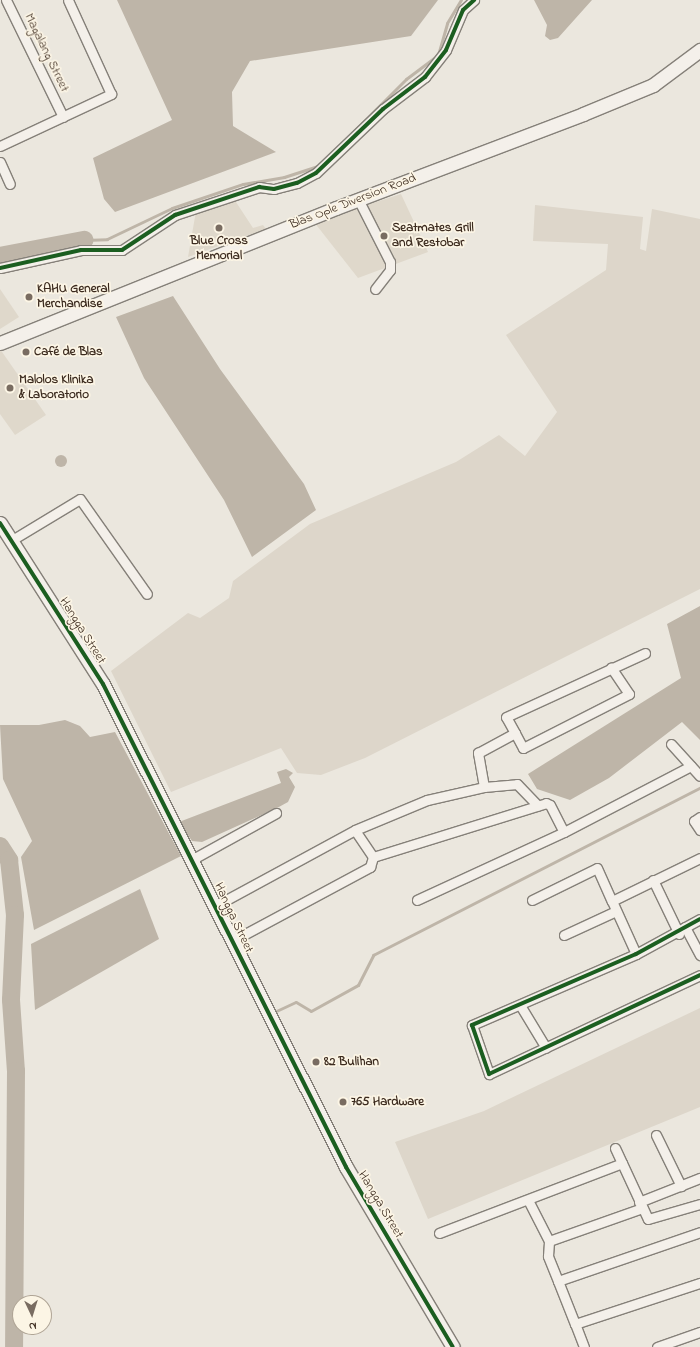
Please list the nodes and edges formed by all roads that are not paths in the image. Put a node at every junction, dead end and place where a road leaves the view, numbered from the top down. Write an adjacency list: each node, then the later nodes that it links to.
1 (6, 0): 5 (street, Magalang Street)
2 (68, 0): 5 (street)
3 (474, 0): 10 (street)
4 (700, 50): 9 (street, Blas Ople Diversion Road)
5 (63, 117): 6 (street)
6 (0, 146)
7 (0, 162): 8 (street)
8 (10, 184)
9 (358, 200): 11 (street); 12 (street, Blas Ople Diversion Road)
10 (0, 268)
11 (375, 288)
12 (0, 343)
13 (0, 523): 14 (street, Hangga Street)
14 (12, 540): 15 (street); 31 (street, Hangga Street)
15 (147, 594)
16 (645, 654): 17 (street)
17 (611, 667): 18 (street); 18 (street)
18 (515, 733): 22 (street)
19 (671, 744): 20 (street)
20 (691, 766): 21 (street); 28 (street)
21 (700, 776)
22 (484, 787): 23 (street); 26 (street)
23 (538, 806): 28 (street); 29 (street)
24 (276, 812): 31 (street)
25 (700, 817): 27 (street)
26 (355, 830): 29 (street); 36 (street)
27 (700, 830)
28 (564, 832): 33 (street)
29 (373, 857): 41 (street)
30 (700, 858): 32 (street)
31 (193, 859): 36 (street, Hangga Street)
32 (653, 880): 35 (street); 39 (street)
33 (417, 900)
34 (532, 900): 35 (street)
35 (612, 900): 37 (street)
36 (215, 906): 41 (street, Hangga Street)
37 (616, 911): 40 (street); 42 (street)
38 (700, 919): 39 (street)
39 (682, 931): 42 (street); 43 (street)
40 (564, 935)
41 (232, 941): 62 (street, Hangga Street)
42 (636, 954): 45 (street)
43 (700, 955)
44 (700, 975): 46 (street)
45 (520, 1005): 46 (street); 46 (street)
46 (546, 1048)
47 (656, 1135): 51 (street)
48 (615, 1148): 49 (street)
49 (622, 1163): 52 (street); 54 (street)
50 (700, 1178): 51 (street)
51 (681, 1186): 54 (street)
52 (528, 1200): 56 (street); 57 (street)
53 (700, 1204): 54 (street)
54 (640, 1205): 57 (street)
55 (700, 1232): 58 (street)
56 (439, 1233)
57 (549, 1241): 58 (street)
58 (558, 1281): 60 (street)
59 (700, 1283): 60 (street)
60 (575, 1324): 63 (street)
61 (700, 1332): 64 (street)
62 (453, 1347)
63 (584, 1347)
64 (657, 1347)

